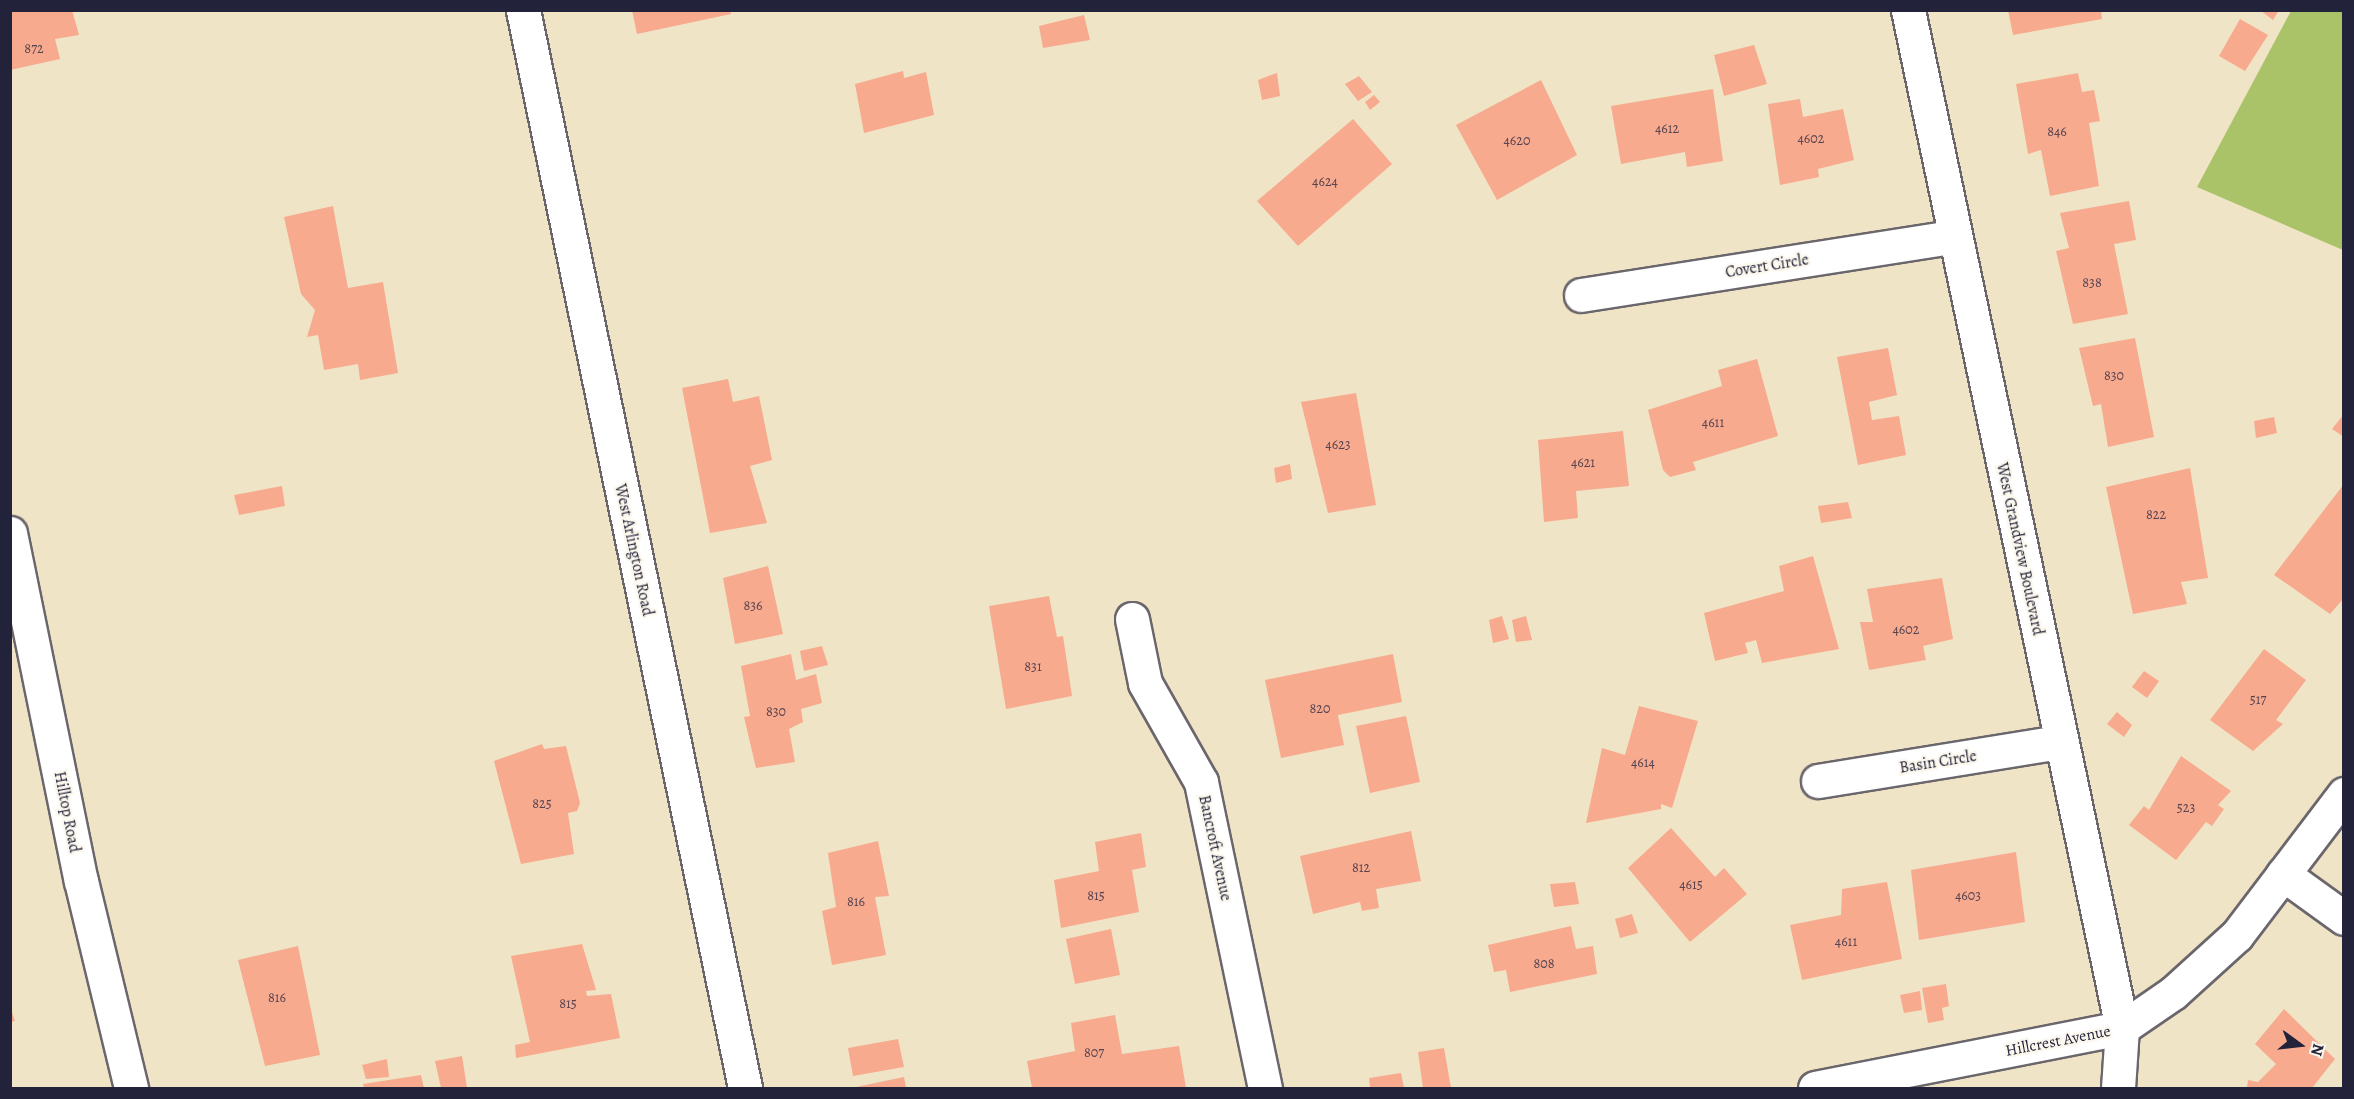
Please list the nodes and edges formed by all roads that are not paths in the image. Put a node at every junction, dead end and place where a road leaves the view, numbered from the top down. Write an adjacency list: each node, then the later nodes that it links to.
1 (524, 10): 14 (street, West Arlington Road)
2 (1908, 10): 3 (street, West Grandview Boulevard)
3 (1952, 237): 4 (street, Covert Circle); 7 (street, West Grandview Boulevard)
4 (1581, 295)
5 (10, 533): 13 (street, Hilltop Road)
6 (1132, 619): 15 (street, Bancroft Avenue)
7 (2059, 742): 8 (street, Basin Circle); 12 (street, West Grandview Boulevard)
8 (1818, 781)
9 (2343, 794): 10 (street, Hillcrest Avenue)
10 (2283, 874): 11 (street); 12 (street, Hillcrest Avenue)
11 (2343, 918)
12 (2122, 1028): 16 (street, Hillcrest Avenue); 17 (street, West Grandview Boulevard)
13 (131, 1089)
14 (745, 1089)
15 (1266, 1089)
16 (1815, 1089)
17 (2118, 1089)

